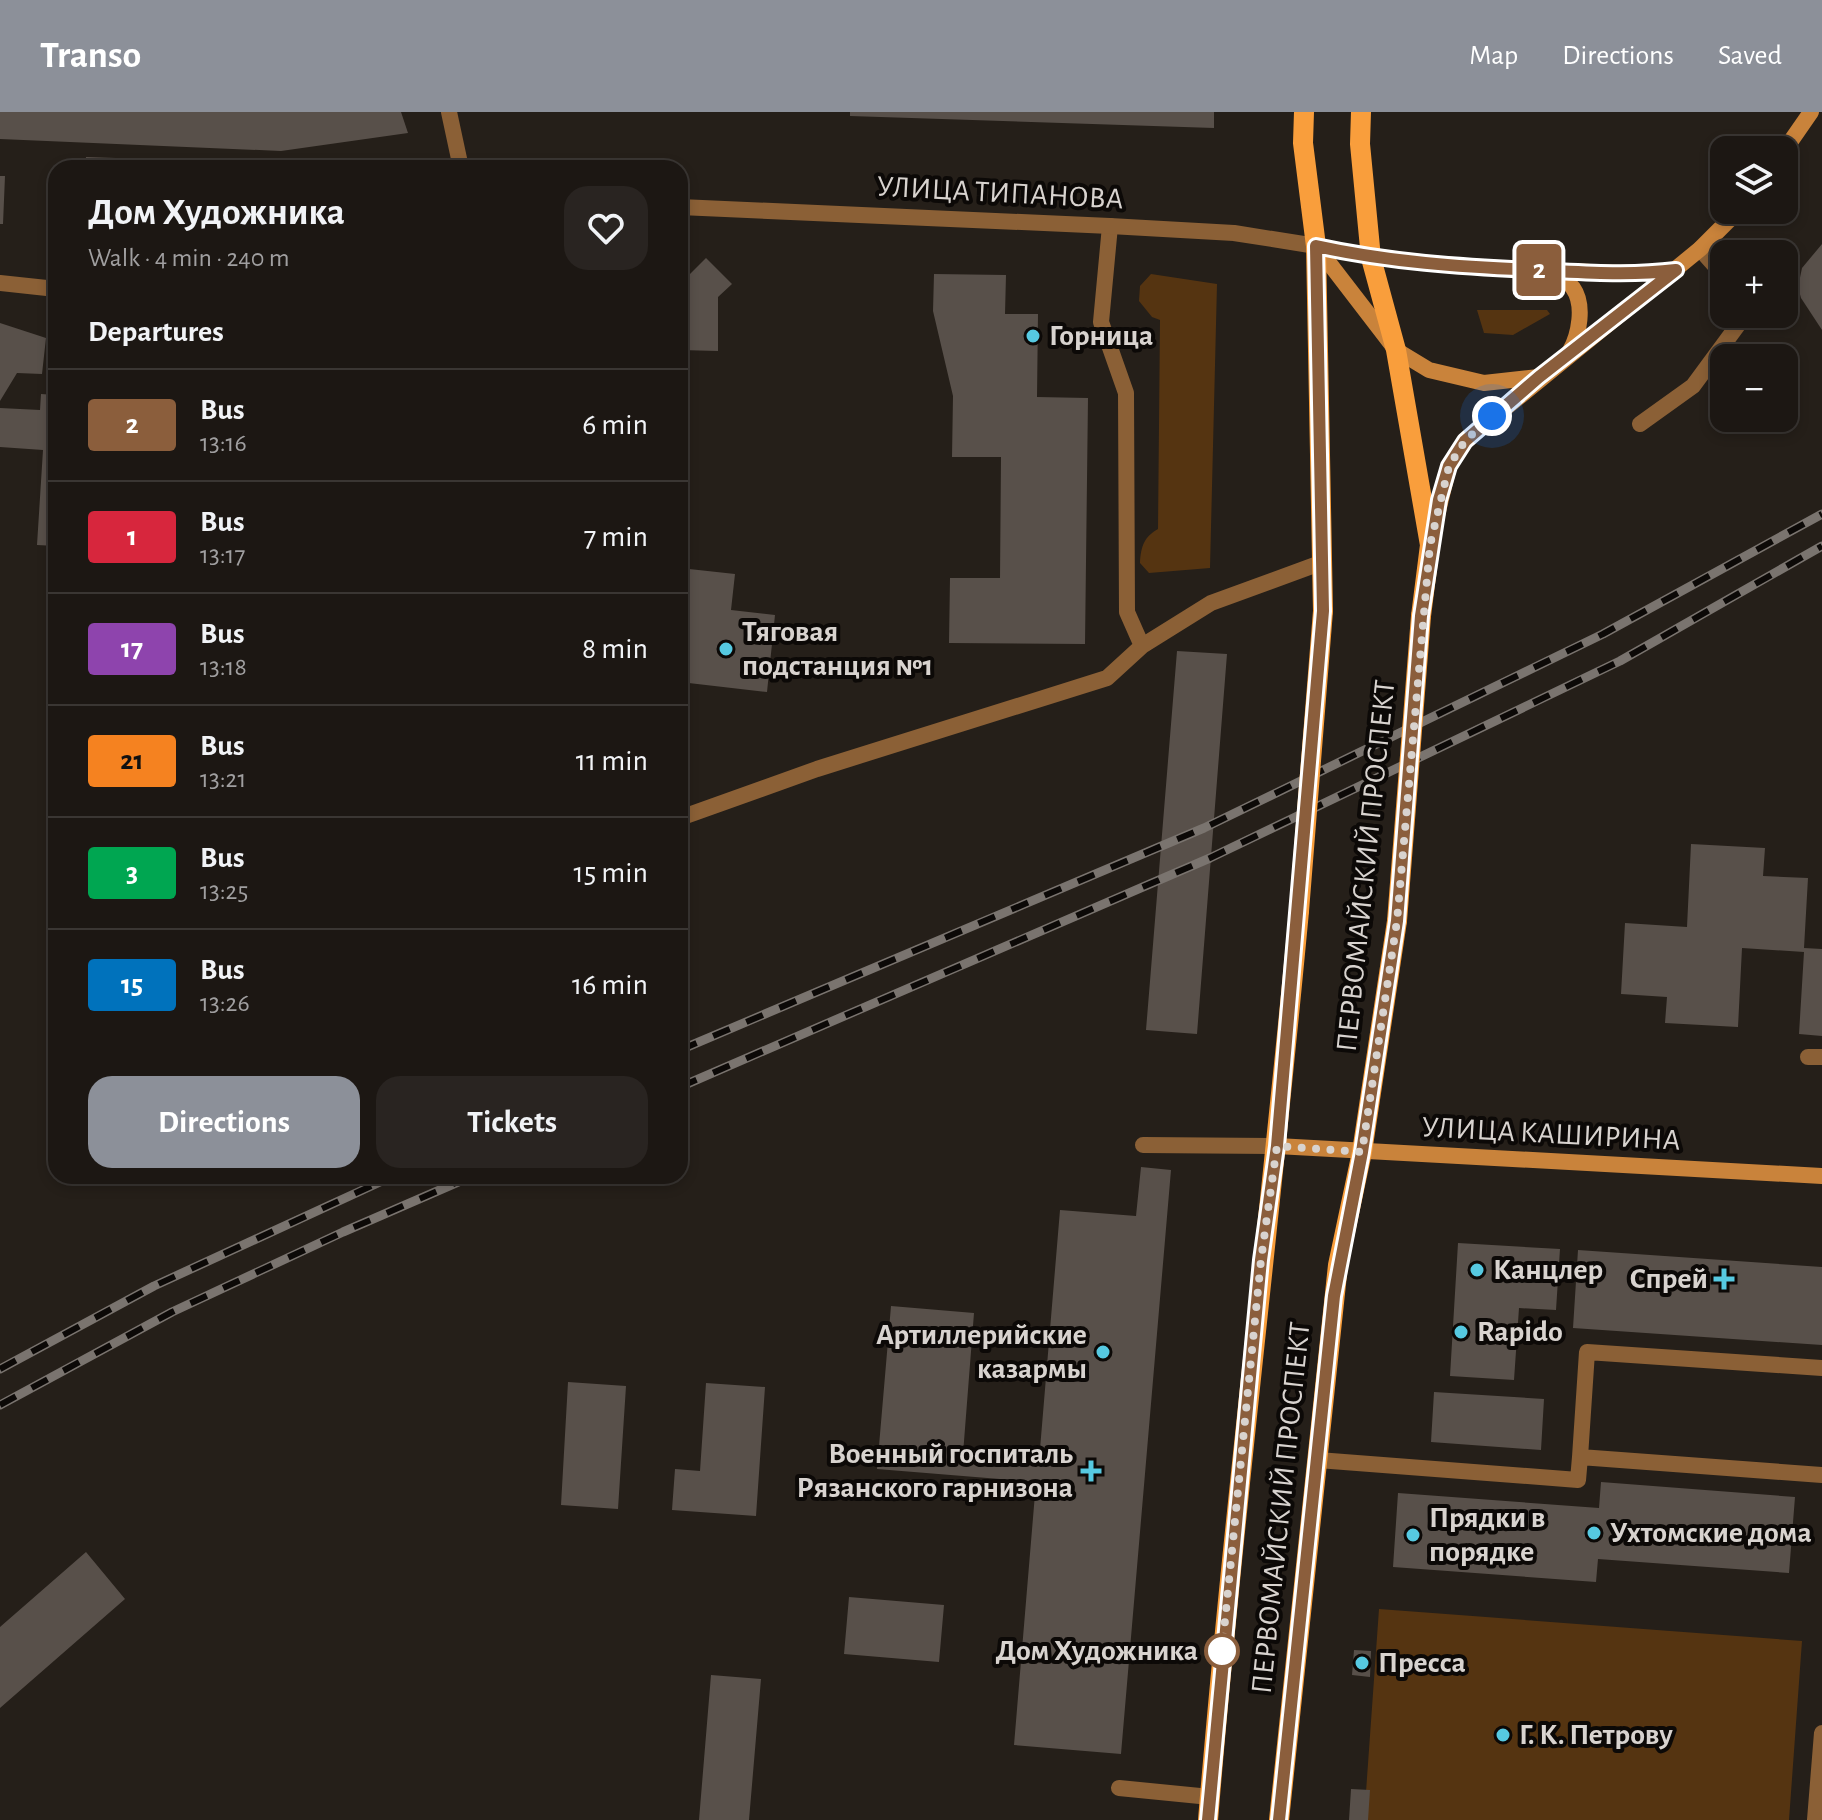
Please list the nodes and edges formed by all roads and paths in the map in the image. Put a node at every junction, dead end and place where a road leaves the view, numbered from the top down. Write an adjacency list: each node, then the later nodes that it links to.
1 (449, 112): 6 (street)
2 (1304, 112): 10 (main road, ПЕРВОМАЙСКИЙ ПРОСПЕКТ)
3 (1361, 112): 12 (main road, ПЕРВОМАЙСКИЙ ПРОСПЕКТ)
4 (1811, 112): 5 (main road)
5 (1794, 136)
6 (459, 160)
7 (688, 207): 9 (street, УЛИЦА ТИПАНОВА)
8 (1725, 224): 11 (main road)
9 (1110, 226): 10 (street, УЛИЦА ТИПАНОВА); 25 (street)
10 (1316, 246): 12 (main road); 19 (main road); 24 (main road, ПЕРВОМАЙСКИЙ ПРОСПЕКТ)
11 (1700, 249): 13 (street); 14 (main road)
12 (1371, 258): 15 (main road); 19 (main road, ПЕРВОМАЙСКИЙ ПРОСПЕКТ)
13 (1710, 260)
14 (1676, 270): 15 (main road); 20 (main road)
15 (1552, 271): 20 (main road)
16 (0, 283): 17 (street)
17 (48, 288)
18 (1736, 328): 22 (street)
19 (1396, 350): 21 (main road); 23 (main road, ПЕРВОМАЙСКИЙ ПРОСПЕКТ)
20 (1565, 360): 21 (main road)
21 (1539, 377): 23 (main road)
22 (1640, 424)
23 (1430, 545): 29 (main road, ПЕРВОМАЙСКИЙ ПРОСПЕКТ, bridge)
24 (1323, 562): 25 (street); 28 (main road, ПЕРВОМАЙСКИЙ ПРОСПЕКТ, bridge)
25 (1142, 646): 26 (street)
26 (688, 815)
27 (1143, 1145): 28 (street)
28 (1277, 1146): 29 (main road, УЛИЦА КАШИРИНА); 37 (main road, ПЕРВОМАЙСКИЙ ПРОСПЕКТ)
29 (1362, 1152): 30 (main road, УЛИЦА КАШИРИНА); 33 (main road, ПЕРВОМАЙСКИЙ ПРОСПЕКТ)
30 (1822, 1176)
31 (1822, 1368): 32 (street)
32 (1580, 1457): 33 (street); 34 (street)
33 (1318, 1460): 39 (main road, ПЕРВОМАЙСКИЙ ПРОСПЕКТ)
34 (1822, 1475)
35 (1822, 1733): 40 (street)
36 (1119, 1788): 37 (street)
37 (1210, 1797): 38 (main road, ПЕРВОМАЙСКИЙ ПРОСПЕКТ)
38 (1208, 1820)
39 (1279, 1820)
40 (1815, 1820)

